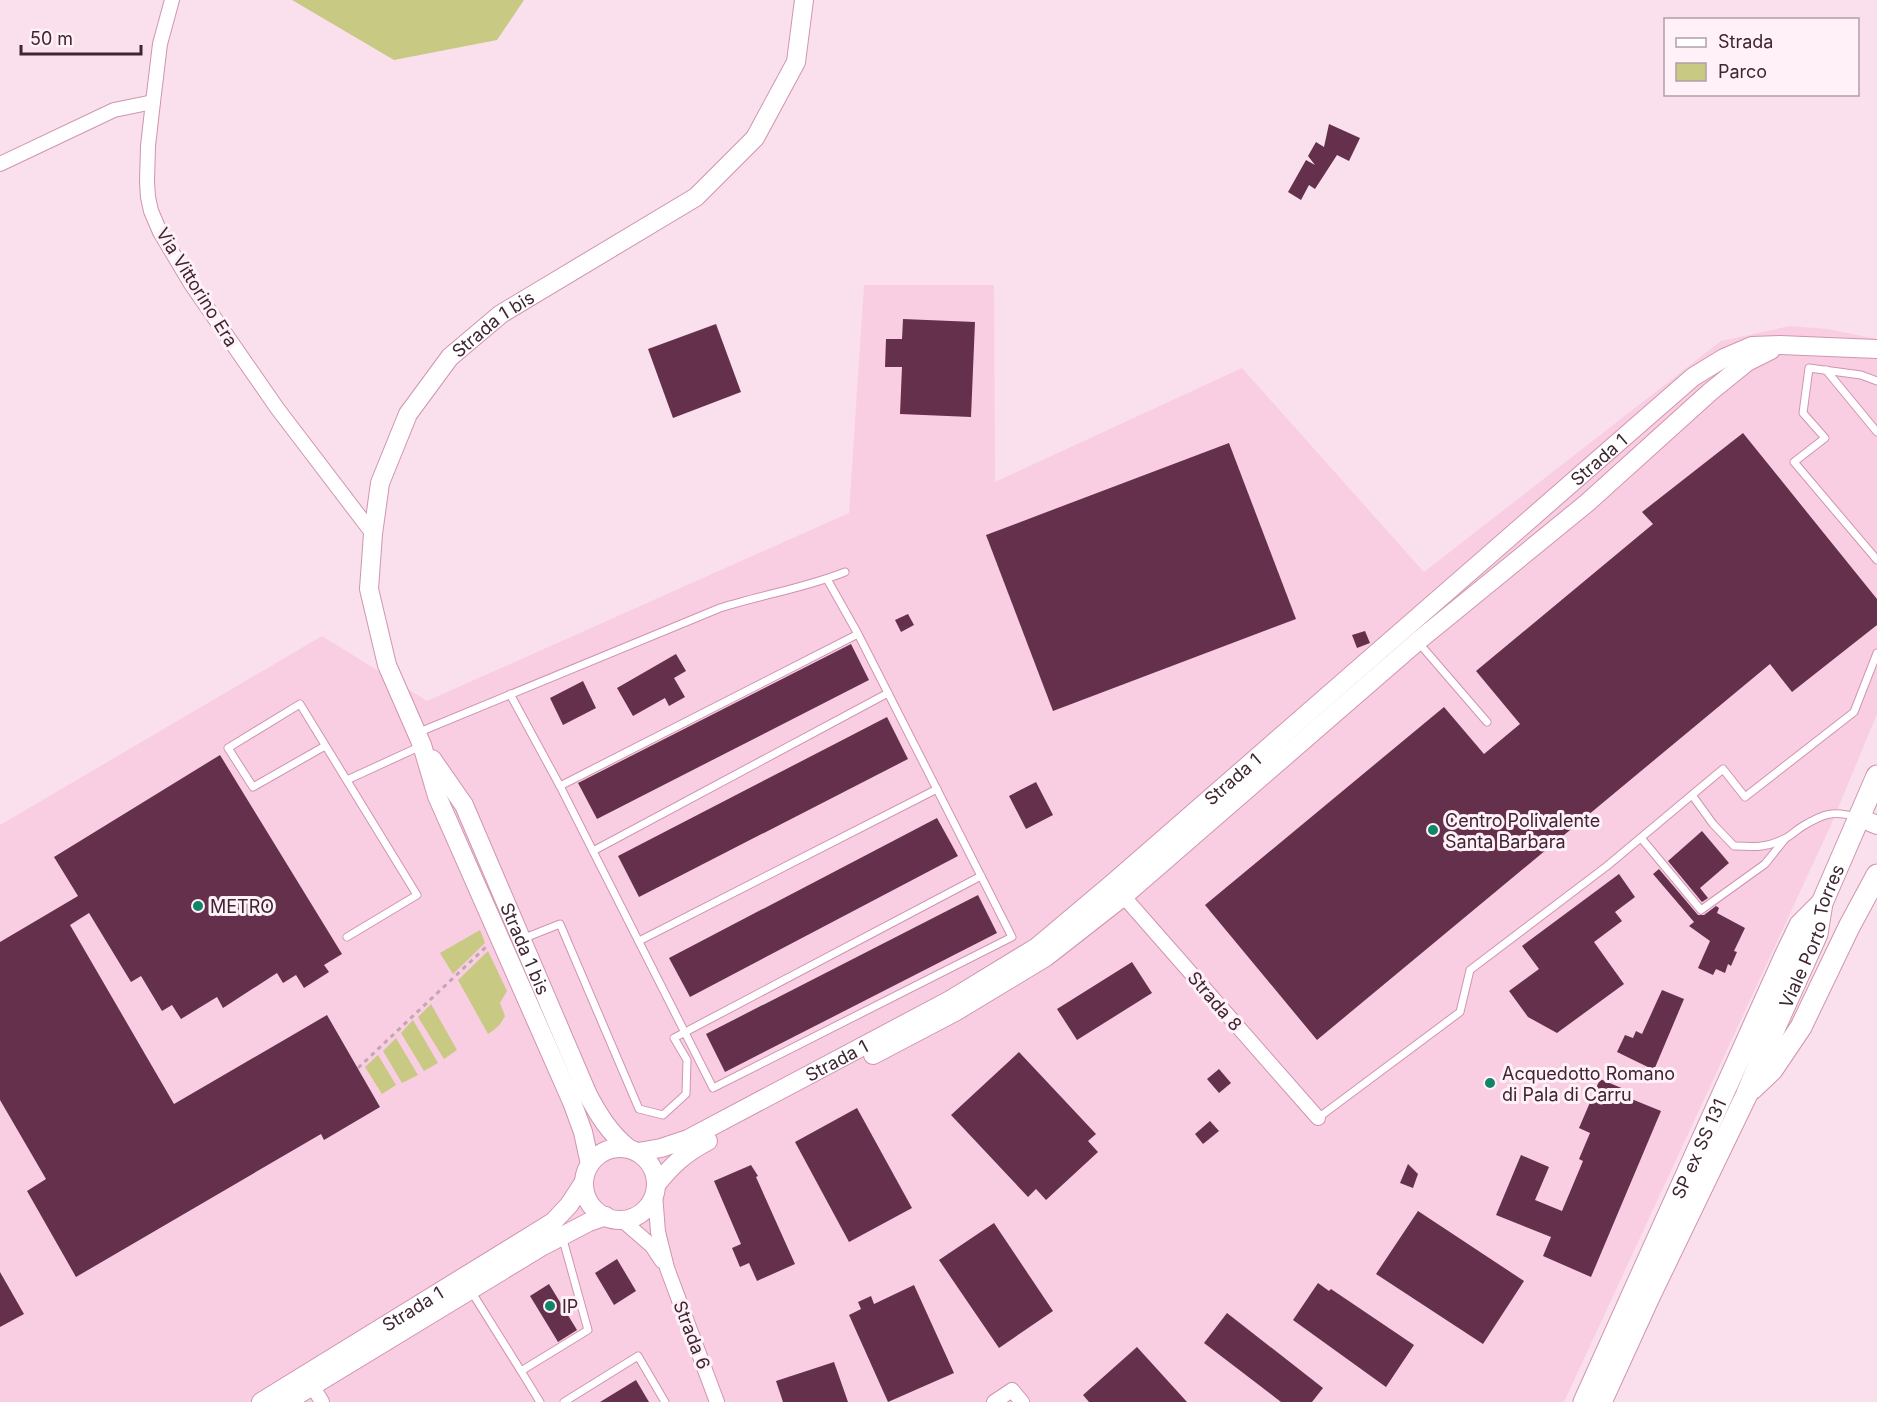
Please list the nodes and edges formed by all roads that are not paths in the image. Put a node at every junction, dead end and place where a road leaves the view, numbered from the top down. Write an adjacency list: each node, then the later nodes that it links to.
1 (172, 0): 3 (street, Via Vittorino Era)
2 (804, 0): 10 (street, Strada 1 bis)
3 (153, 102): 4 (street); 10 (street, Via Vittorino Era)
4 (0, 164)
5 (1780, 345): 6 (street, Strada 1); 15 (street, Strada 1); 33 (street, Strada 1)
6 (1877, 349)
7 (1826, 370): 8 (lane); 9 (lane); 11 (lane)
8 (1877, 381)
9 (1877, 432)
10 (373, 534): 20 (street, Strada 1 bis)
11 (1875, 554)
12 (845, 572): 13 (lane)
13 (827, 579): 14 (lane); 18 (lane)
14 (858, 634): 17 (lane); 24 (lane)
15 (1418, 641): 19 (lane); 33 (street, Strada 1)
16 (1877, 653): 26 (lane)
17 (888, 693): 25 (lane); 30 (lane)
18 (510, 694): 20 (lane); 24 (lane)
19 (1487, 722)
20 (419, 739): 23 (lane); 36 (street, Strada 1 bis); 38 (street, Strada 1 bis)
21 (325, 746): 21 (lane); 23 (lane)
22 (1877, 776): 27 (main road, Viale Porto Torres)
23 (347, 780): 35 (lane)
24 (560, 786): 30 (lane)
25 (937, 789): 32 (lane); 37 (lane)
26 (1692, 795): 28 (lane); 29 (lane)
27 (1868, 821): 29 (lane); 34 (main road, Viale Porto Torres)
28 (1641, 838): 29 (lane); 41 (lane)
29 (1785, 839)
30 (592, 851): 37 (lane)
31 (1877, 875): 40 (main road)
32 (981, 876): 39 (lane); 39 (lane)
33 (1118, 890): 41 (street, Strada 8); 42 (street, Strada 1); 45 (street, Strada 1)
34 (1821, 903): 40 (main road, Viale Porto Torres); 62 (main road, SP ex SS 131)
35 (346, 937)
36 (522, 939): 38 (lane); 39 (lane); 42 (street, Strada 1 bis)
37 (639, 941): 39 (lane)
38 (501, 942): 43 (street, Strada 1 bis)
39 (685, 1032)
40 (1746, 1096): 63 (main road, SP ex SS 131)
41 (1318, 1118)
42 (633, 1150): 43 (street); 45 (street)
43 (590, 1164): 44 (street)
44 (584, 1182): 46 (street); 49 (street, Strada 1)
45 (656, 1189): 46 (street); 48 (street, Strada 6)
46 (614, 1218): 47 (street, Strada 1); 48 (street, Strada 6)
47 (562, 1236): 50 (street, Strada 1); 51 (lane)
48 (667, 1268): 59 (street, Strada 6)
49 (474, 1271): 50 (lane); 52 (street, Strada 1)
50 (470, 1290): 51 (lane); 52 (street, Strada 1)
51 (521, 1371): 56 (lane)
52 (309, 1380): 53 (street, Strada 1); 54 (street, Strada 1); 55 (street)
53 (261, 1402)
54 (286, 1402)
55 (322, 1402)
56 (540, 1402)
57 (564, 1402): 58 (lane)
58 (665, 1402)
59 (717, 1402)
60 (994, 1402): 61 (street)
61 (1022, 1402)
62 (1584, 1402)
63 (1601, 1402)

